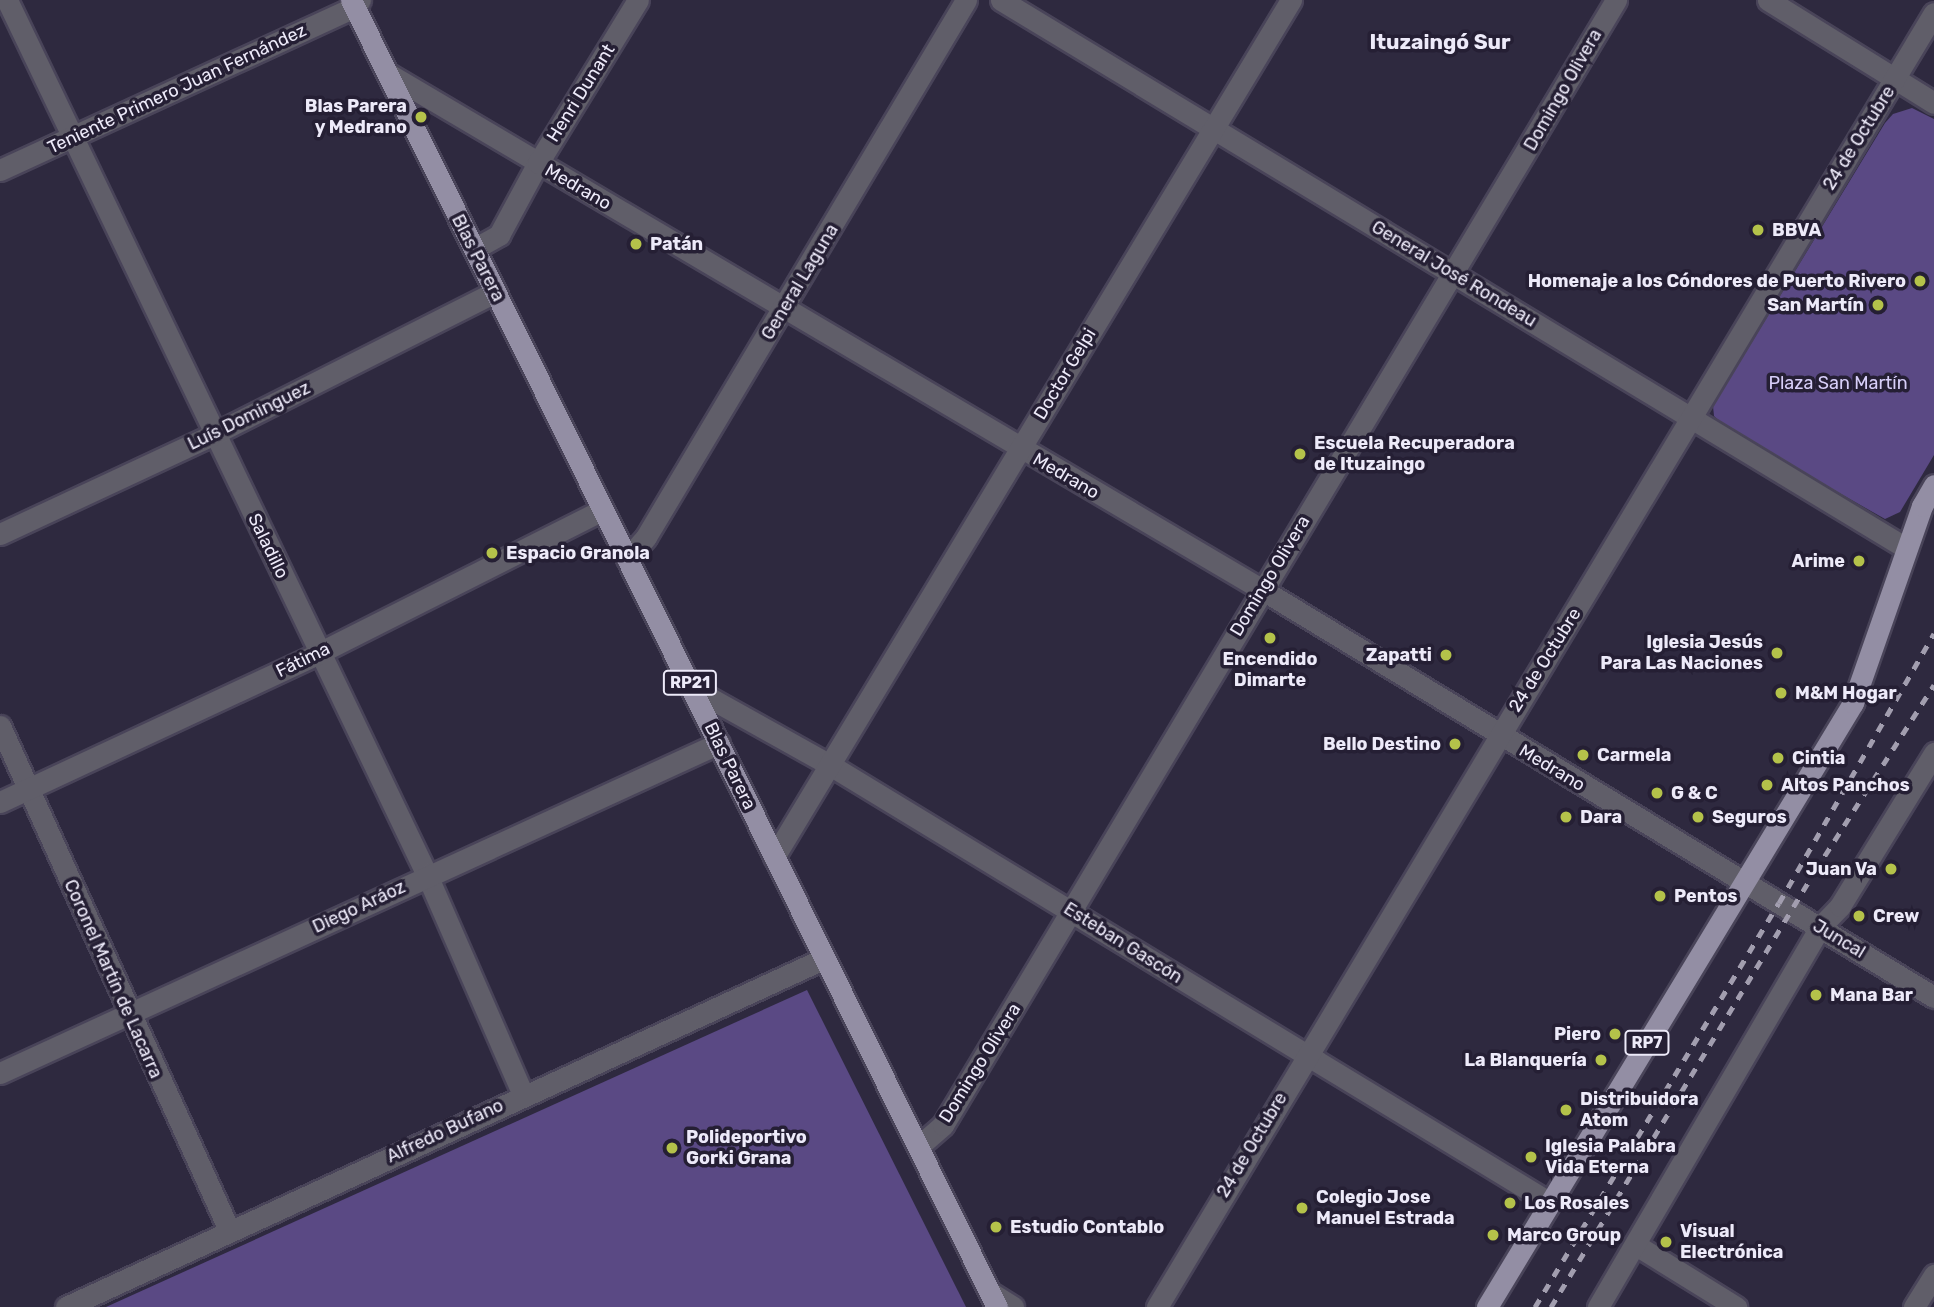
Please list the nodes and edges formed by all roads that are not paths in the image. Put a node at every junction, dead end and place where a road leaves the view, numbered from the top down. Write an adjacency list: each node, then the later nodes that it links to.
1 (7, 0): 14 (street, Saladillo)
2 (638, 0): 15 (street, Henri Dunant)
3 (966, 0): 20 (street, General Laguna)
4 (1002, 0): 13 (street, General José Rondeau)
5 (1291, 0): 13 (street, Doctor Gelpi)
6 (1616, 0): 18 (street, Domingo Olivera)
7 (1768, 0): 11 (street)
8 (355, 2): 10 (main road, Blas Parera / RP21); 14 (street, Teniente Primero Juan Fernández)
9 (1934, 13): 11 (street, 24 de Octubre)
10 (387, 73): 15 (street, Medrano); 17 (main road, Blas Parera / RP21)
11 (1895, 79): 12 (street); 21 (street, 24 de Octubre)
12 (1934, 103)
13 (1213, 128): 18 (street, General José Rondeau); 23 (street, Doctor Gelpi)
14 (74, 137): 16 (street, Teniente Primero Juan Fernández); 22 (street, Saladillo)
15 (538, 163): 17 (street, Henri Dunant); 20 (street, Medrano)
16 (0, 170)
17 (474, 249): 19 (main road, Blas Parera / RP21)
18 (1454, 274): 21 (street, General José Rondeau); 29 (street, Domingo Olivera)
19 (495, 292): 22 (street, Luís Dominguez); 25 (main road, Blas Parera / RP21)
20 (785, 308): 23 (street, Medrano); 28 (street, General Laguna)
21 (1692, 421): 27 (street, General José Rondeau); 33 (street, 24 de Octubre)
22 (214, 434): 26 (street, Luís Dominguez); 30 (street, Saladillo)
23 (1021, 449): 29 (street, Medrano); 36 (street, Doctor Gelpi)
24 (1934, 485): 27 (main road, RP7)
25 (602, 510): 28 (main road, Blas Parera / RP21); 30 (street, Fátima)
26 (0, 534)
27 (1906, 548): 41 (main road, RP7)
28 (627, 559): 31 (main road, Blas Parera / RP21)
29 (1261, 589): 33 (street, Medrano); 42 (street, Domingo Olivera)
30 (319, 653): 37 (street, Fátima); 40 (street, Saladillo)
31 (692, 688): 34 (main road, Blas Parera / RP21); 36 (street, Esteban Gascón)
32 (0, 726): 37 (street, Coronel Martín de Lacarra)
33 (1499, 735): 41 (street, Medrano); 47 (street, 24 de Octubre)
34 (719, 743): 39 (main road, Blas Parera / RP21); 40 (street, Diego Aráoz)
35 (1934, 753): 43 (street)
36 (830, 765): 39 (street, Doctor Gelpi); 42 (street, Esteban Gascón)
37 (29, 789): 38 (street, Fátima); 46 (street, Coronel Martín de Lacarra)
38 (0, 802)
39 (774, 857): 44 (main road, Blas Parera / RP21)
40 (427, 875): 46 (street, Diego Aráoz); 49 (street, Saladillo)
41 (1743, 882): 43 (street, Juncal); 51 (main road, RP7)
42 (1073, 911): 47 (street, Esteban Gascón); 50 (street, Domingo Olivera)
43 (1826, 930): 45 (street, Juncal); 53 (street)
44 (825, 958): 49 (street, Alfredo Bufano); 50 (main road, Blas Parera / RP21)
45 (1934, 997)
46 (128, 1016): 48 (street, Diego Aráoz); 52 (street, Coronel Martín de Lacarra)
47 (1304, 1057): 51 (street, Esteban Gascón); 58 (street, 24 de Octubre)
48 (0, 1073)
49 (523, 1095): 52 (street, Alfredo Bufano)
50 (919, 1146): 55 (main road, Blas Parera / RP21)
51 (1550, 1203): 59 (main road, RP7)
52 (229, 1230): 56 (street, Alfredo Bufano)
53 (1636, 1245): 60 (street); 61 (street)
54 (1934, 1275): 62 (street)
55 (994, 1300): 57 (street)
56 (66, 1307)
57 (1013, 1307)
58 (1157, 1307)
59 (1487, 1307)
60 (1598, 1307)
61 (1736, 1307)
62 (1914, 1307)

